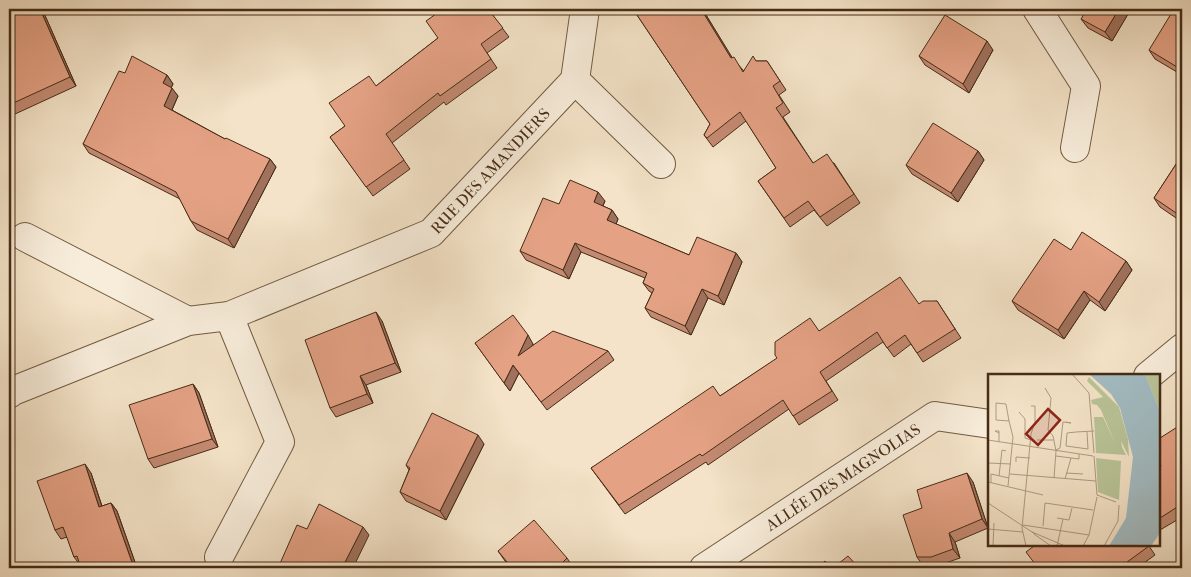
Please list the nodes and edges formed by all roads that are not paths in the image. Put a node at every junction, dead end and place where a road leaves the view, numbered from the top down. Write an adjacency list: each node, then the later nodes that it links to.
1 (585, 9): 3 (street)
2 (1037, 9): 4 (street)
3 (575, 80): 5 (street); 7 (street, RUE DES AMANDIERS)
4 (1075, 148)
5 (661, 164)
6 (24, 237): 8 (street)
7 (229, 316): 8 (street, RUE DES AMANDIERS); 13 (street)
8 (188, 322): 11 (street, RUE DES AMANDIERS)
9 (1182, 348): 10 (street)
10 (1150, 374)
11 (9, 394)
12 (988, 424): 14 (street, ALLÉE DES MAGNOLIAS)
13 (219, 557)
14 (704, 568)

